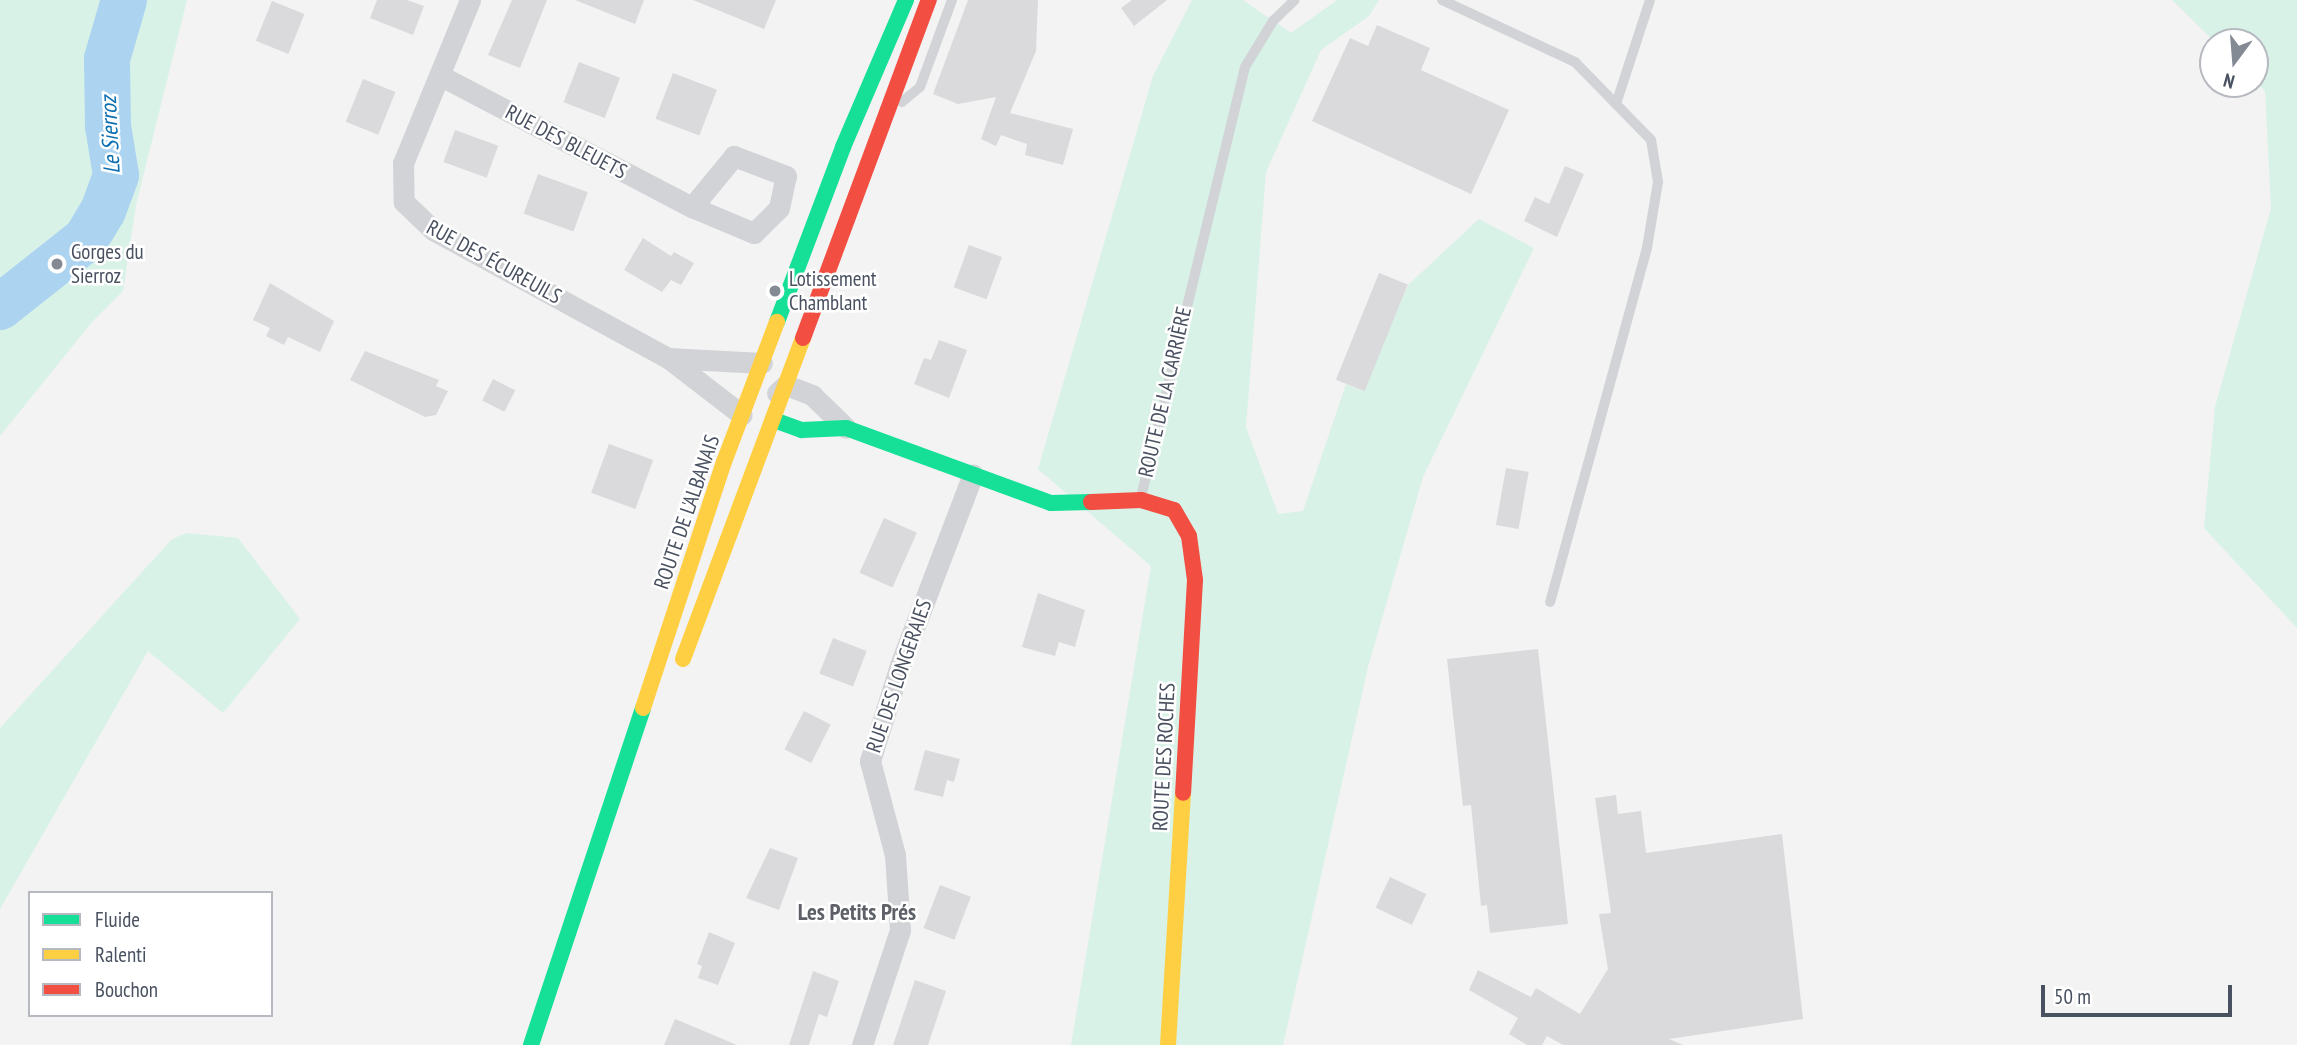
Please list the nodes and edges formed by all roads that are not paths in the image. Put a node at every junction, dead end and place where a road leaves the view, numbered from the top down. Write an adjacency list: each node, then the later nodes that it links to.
1 (470, 0): 8 (street, RUE DES ÉCUREUILS)
2 (906, 0): 12 (main road, ROUTE DE L'ALBANAIS)
3 (929, 0): 10 (main road)
4 (952, 0): 10 (lane)
5 (1295, 0): 20 (lane, ROUTE DE LA CARRIÈRE)
6 (1442, 0): 9 (lane)
7 (1650, 0): 9 (lane)
8 (441, 76): 11 (street, RUE DES BLEUETS); 13 (street, RUE DES ÉCUREUILS)
9 (1616, 104): 22 (lane)
10 (889, 113): 15 (main road)
11 (692, 207)
12 (809, 236): 14 (main road, ROUTE DE L'ALBANAIS); 16 (street)
13 (668, 358): 14 (street, RUE DES ÉCUREUILS); 17 (street, RUE DES ÉCUREUILS)
14 (762, 363): 16 (main road, ROUTE DE L'ALBANAIS)
15 (786, 385): 16 (street); 18 (street, ROUTE DE LA CARRIÈRE)
16 (764, 403): 17 (main road, ROUTE DE L'ALBANAIS); 18 (main road, ROUTE DE LA CARRIÈRE); 21 (street)
17 (742, 415): 25 (main road, ROUTE DE L'ALBANAIS)
18 (846, 428): 19 (main road, ROUTE DE LA CARRIÈRE)
19 (973, 474): 20 (main road, ROUTE DE LA CARRIÈRE); 27 (street, RUE DES LONGERAIES)
20 (1141, 500): 28 (main road, ROUTE DES ROCHES)
21 (723, 553): 23 (main road)
22 (1550, 602)
23 (675, 681)
24 (646, 758): 25 (main road)
25 (562, 961): 26 (main road, ROUTE DE L'ALBANAIS)
26 (531, 1045)
27 (862, 1045)
28 (1168, 1045)

